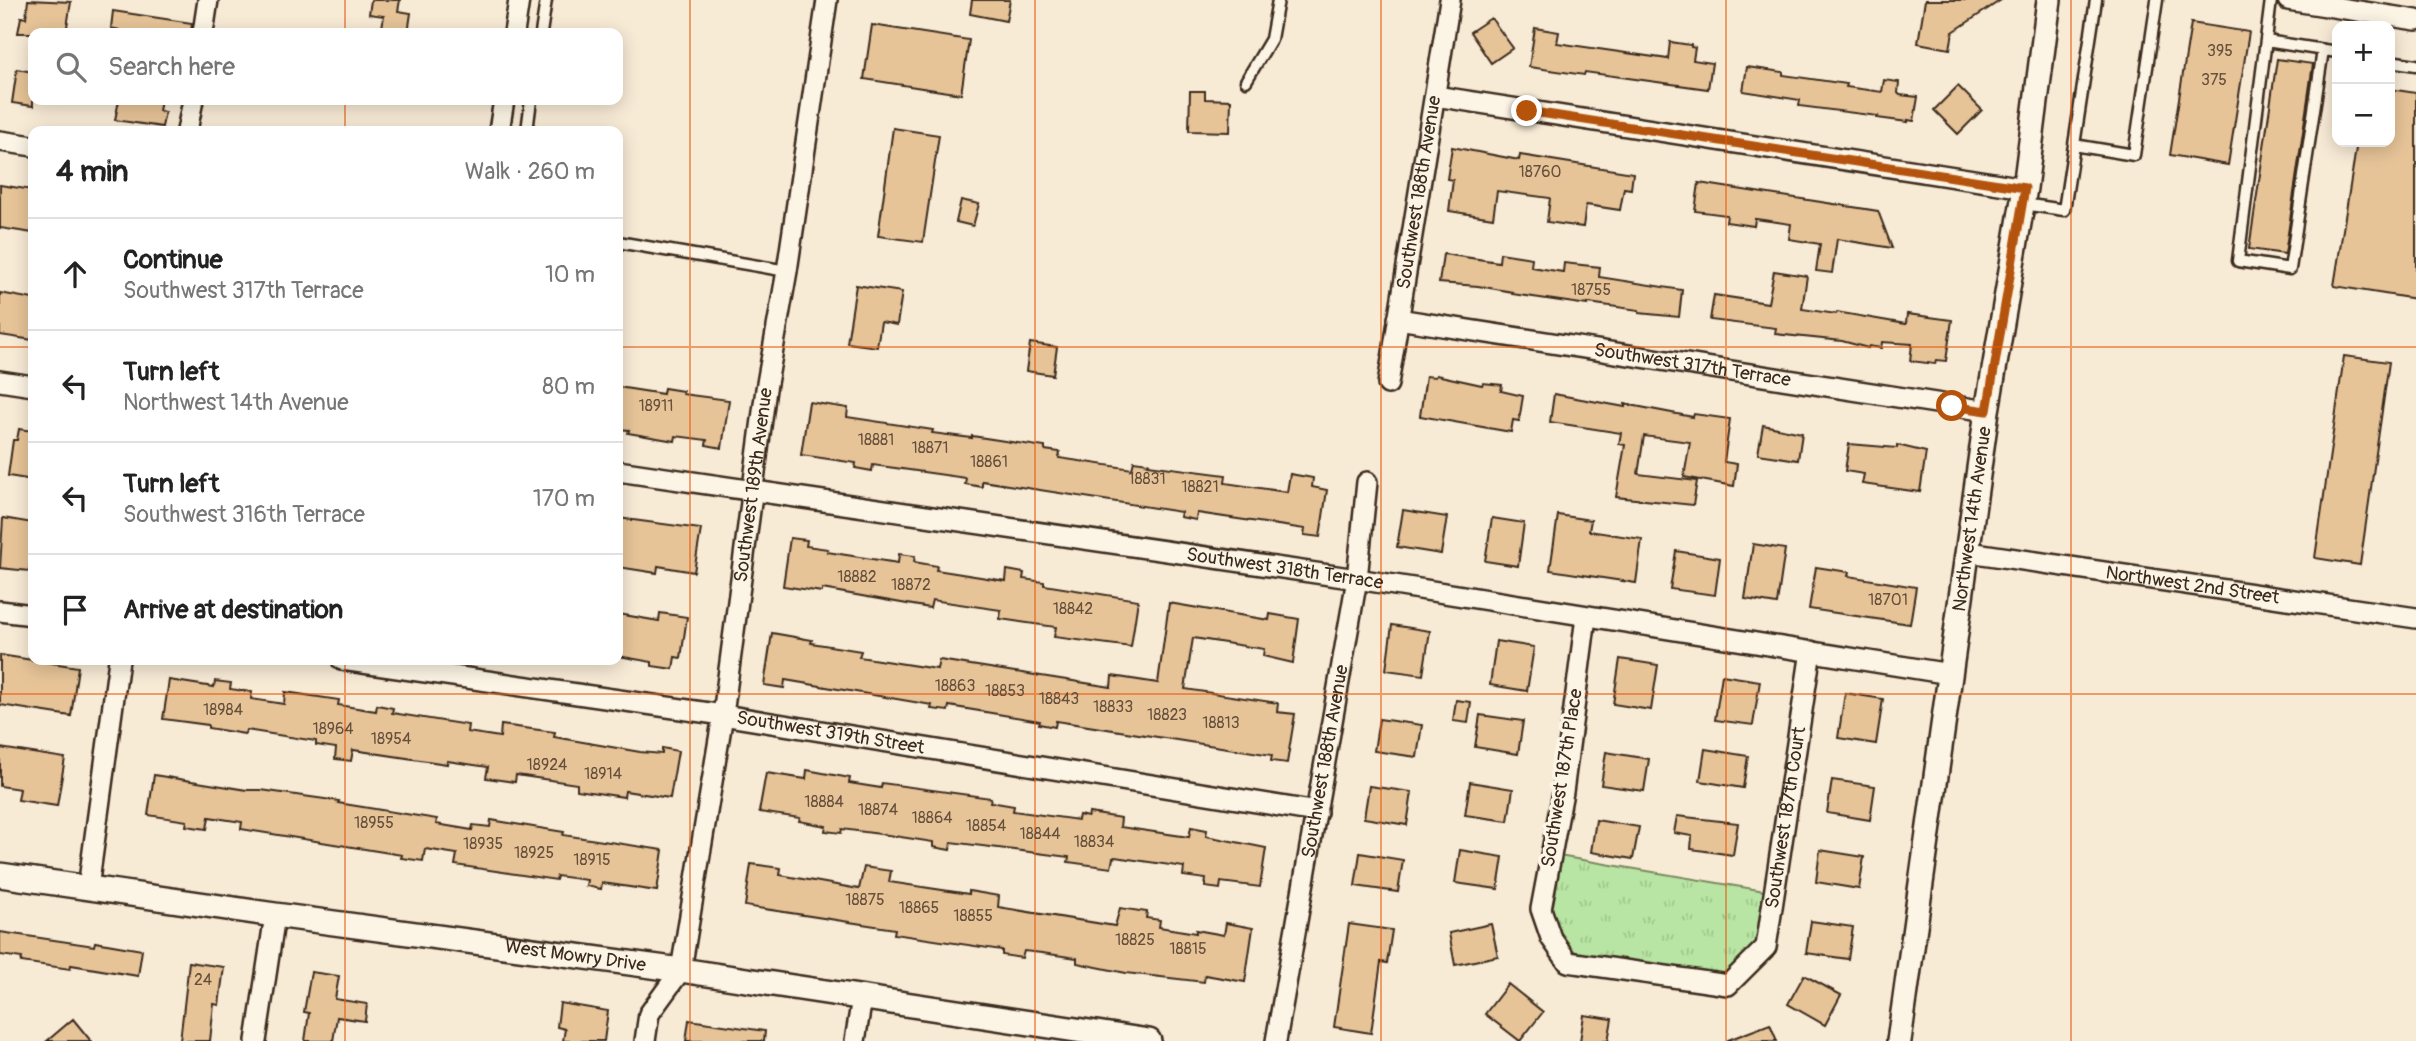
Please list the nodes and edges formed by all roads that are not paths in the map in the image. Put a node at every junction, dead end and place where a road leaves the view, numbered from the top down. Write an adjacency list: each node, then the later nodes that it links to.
1 (208, 0): 14 (street)
2 (519, 0): 15 (street)
3 (546, 0): 16 (lane)
4 (827, 0): 35 (street, Southwest 189th Avenue)
5 (1278, 0): 22 (lane)
6 (1450, 0): 23 (street, Southwest 188th Avenue)
7 (2049, 0): 33 (street, Northwest 14th Avenue)
8 (2095, 0): 32 (lane)
9 (2157, 0): 32 (lane)
10 (2271, 0): 17 (lane)
11 (2288, 0): 12 (street)
12 (2367, 19): 13 (street)
13 (2416, 20)
14 (204, 28)
15 (515, 28)
16 (542, 28)
17 (2266, 41): 18 (lane); 18 (lane)
18 (2323, 50): 19 (lane)
19 (2332, 51)
20 (2395, 62): 21 (lane)
21 (2416, 65)
22 (1245, 81)
23 (1436, 96): 33 (street); 36 (street, Southwest 188th Avenue)
24 (191, 105): 27 (street)
25 (503, 105): 28 (street)
26 (530, 105): 29 (lane)
27 (188, 126)
28 (500, 126)
29 (528, 126)
30 (0, 141): 31 (street)
31 (28, 145)
32 (2074, 145): 33 (lane)
33 (2023, 196): 40 (street, Northwest 14th Avenue)
34 (623, 243): 35 (lane)
35 (787, 271): 43 (street, Southwest 189th Avenue)
36 (1398, 319): 38 (street, Southwest 188th Avenue); 40 (street, Southwest 317th Terrace)
37 (0, 382): 39 (street)
38 (1388, 384)
39 (28, 385)
40 (1987, 411): 44 (street, Northwest 14th Avenue)
41 (623, 472): 43 (street, Southwest 318th Terrace)
42 (1367, 482): 45 (street, Southwest 188th Avenue)
43 (752, 491): 45 (street, Southwest 318th Terrace); 54 (street, Southwest 189th Avenue)
44 (1969, 552): 49 (street, Northwest 2nd Street); 53 (street, Northwest 14th Avenue)
45 (1357, 579): 48 (street, Southwest 318th Terrace); 55 (street, Southwest 188th Avenue)
46 (0, 611): 47 (street)
47 (28, 614)
48 (1586, 617): 50 (street, Southwest 318th Terrace); 60 (street, Southwest 187th Place)
49 (2416, 618)
50 (1811, 651): 53 (street, Southwest 318th Terrace); 60 (street, Southwest 187th Court)
51 (117, 665): 57 (street)
52 (377, 665): 54 (street, Southwest 319th Street)
53 (1950, 674): 68 (street, Northwest 14th Avenue)
54 (723, 715): 55 (street, Southwest 319th Street); 59 (street, Southwest 189th Avenue)
55 (1318, 812): 67 (street, Southwest 188th Avenue)
56 (0, 875): 57 (street, West Mowry Drive)
57 (88, 888): 58 (street, West Mowry Drive)
58 (275, 915): 59 (street, West Mowry Drive); 63 (street)
59 (681, 970): 61 (street, West Mowry Drive); 64 (street)
60 (1739, 974)
61 (862, 998): 62 (street, West Mowry Drive); 65 (street)
62 (1066, 1035): 66 (street, West Mowry Drive)
63 (256, 1041)
64 (645, 1041)
65 (855, 1041)
66 (1149, 1041)
67 (1276, 1041)
68 (1899, 1041)

